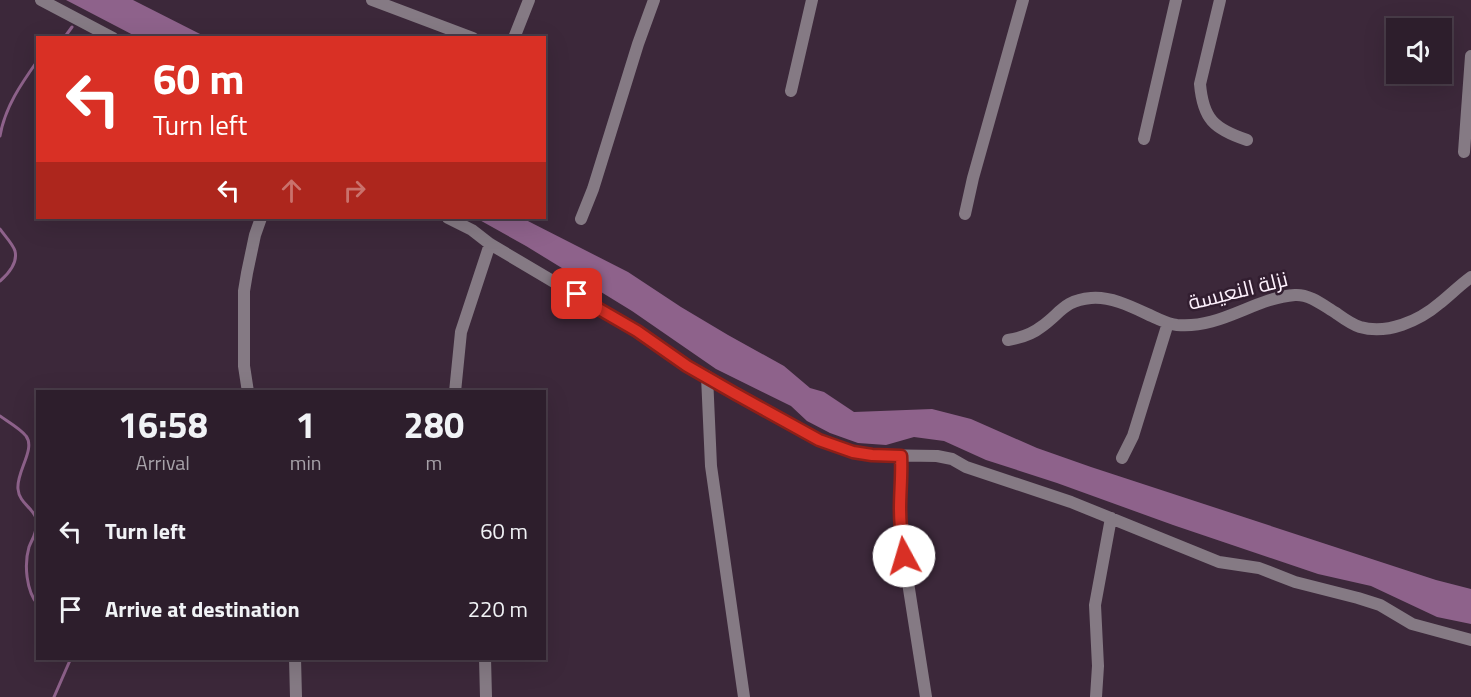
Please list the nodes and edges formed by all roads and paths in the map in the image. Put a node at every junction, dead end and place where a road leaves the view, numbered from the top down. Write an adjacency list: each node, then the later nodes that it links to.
1 (41, 0): 9 (street)
2 (372, 0): 10 (street)
3 (529, 0): 11 (street)
4 (654, 0): 20 (street)
5 (812, 0): 13 (street)
6 (1023, 0): 17 (street)
7 (1176, 0): 14 (street)
8 (1220, 0): 15 (street)
9 (109, 36)
10 (468, 36)
11 (515, 36)
12 (1471, 56): 16 (street)
13 (791, 92)
14 (1143, 139)
15 (1247, 140)
16 (1464, 152)
17 (965, 214)
18 (261, 219): 26 (street)
19 (450, 219): 21 (street)
20 (581, 219)
21 (490, 244): 25 (street); 27 (street)
22 (1471, 277): 23 (street, نزلة النعيسة)
23 (1168, 323): 24 (street, نزلة النعيسة); 29 (street)
24 (1008, 340)
25 (707, 376): 28 (street); 36 (street)
26 (248, 390)
27 (455, 390)
28 (901, 456): 30 (street); 37 (street)
29 (1122, 458)
30 (1111, 518): 31 (street); 38 (street)
31 (1471, 640)
32 (294, 660): 34 (street)
33 (485, 660): 35 (street)
34 (296, 697)
35 (486, 697)
36 (744, 697)
37 (926, 697)
38 (1096, 697)

